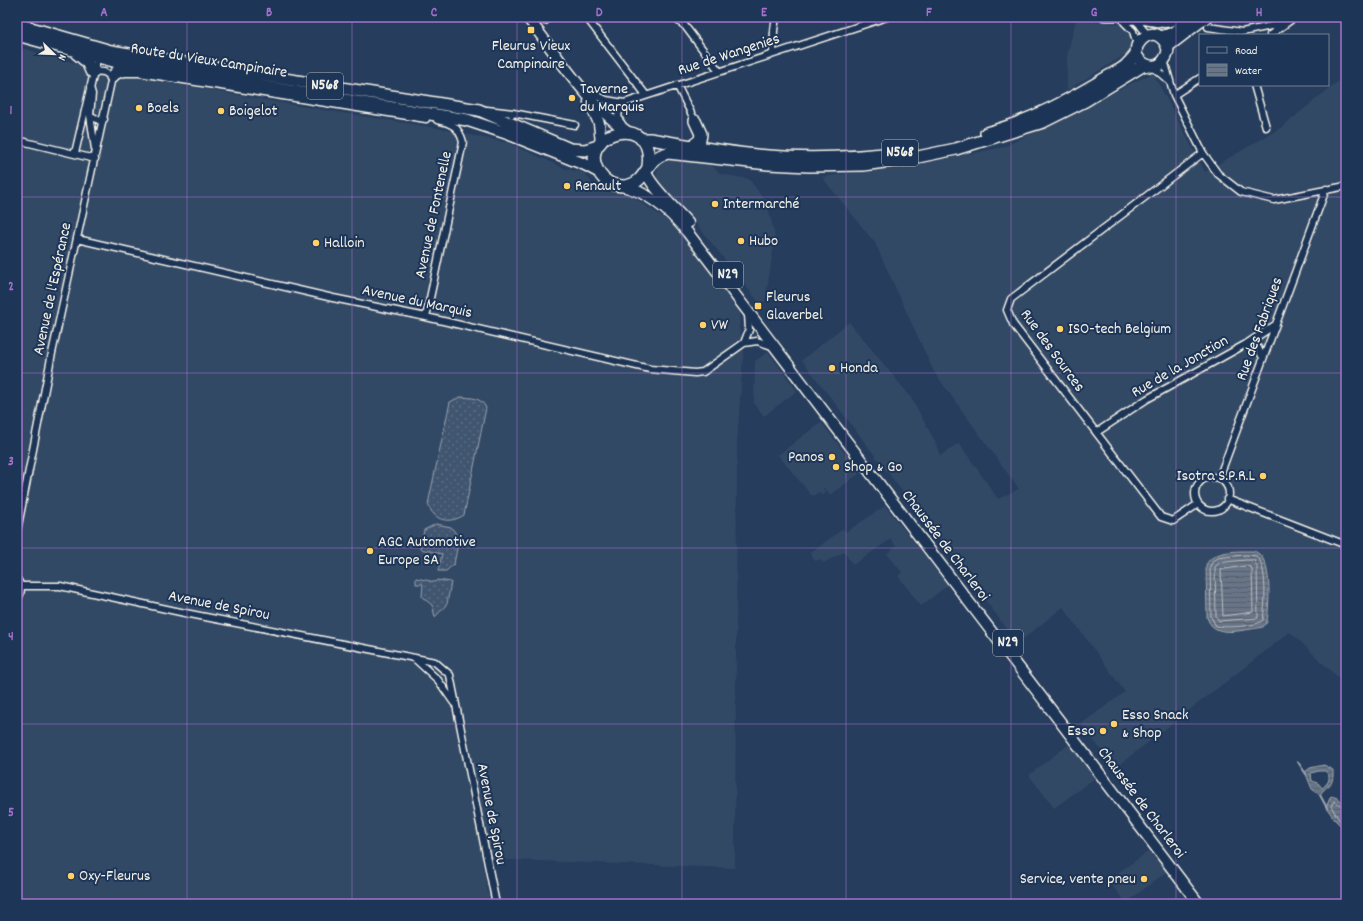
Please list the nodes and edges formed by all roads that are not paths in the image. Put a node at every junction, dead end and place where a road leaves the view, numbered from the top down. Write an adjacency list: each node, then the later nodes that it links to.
1 (527, 17): 34 (main road)
2 (586, 17): 39 (street)
3 (673, 17): 30 (street)
4 (776, 17): 25 (street)
5 (887, 17): 25 (street, Rue de Wangenies)
6 (1103, 17): 9 (street)
7 (1193, 17): 21 (highway)
8 (1295, 17): 14 (street)
9 (1120, 19): 11 (street); 13 (street)
10 (1180, 19): 11 (street)
11 (1134, 21): 13 (street); 19 (street)
12 (1207, 22): 16 (street); 21 (highway)
13 (1126, 23): 22 (street)
14 (1286, 23): 16 (street); 17 (street)
15 (17, 24): 20 (highway, N568)
16 (1242, 33)
17 (1271, 34)
18 (17, 35): 20 (highway, N568)
19 (1148, 35): 21 (highway); 22 (highway, N568)
20 (44, 38): 23 (highway, Route du Vieux Campinaire / N568); 24 (highway, Route du Vieux Campinaire / N568)
21 (1164, 42): 26 (highway)
22 (1136, 50): 28 (highway); 52 (highway, N568)
23 (74, 51): 24 (highway, Route du Vieux Campinaire / N568); 29 (highway)
24 (99, 52): 27 (highway, Route du Vieux Campinaire / N568); 29 (street); 43 (highway, Route du Vieux Campinaire / N568)
25 (773, 54): 30 (street, Rue de Wangenies)
26 (1164, 60): 28 (highway, N568); 33 (street)
27 (124, 64): 31 (highway); 57 (highway, Route du Vieux Campinaire / N568)
28 (1148, 66): 33 (street); 56 (highway, N568)
29 (94, 71): 31 (street); 36 (street)
30 (719, 72): 35 (street, Rue de Wangenies)
31 (112, 77): 44 (street, Avenue de l'Espérance); 63 (street, Avenue de Fontenelle)
32 (1199, 79): 40 (street)
33 (1170, 82): 40 (street)
34 (579, 85): 38 (main road); 51 (main road)
35 (677, 85): 39 (street, Rue de Wangenies); 45 (street)
36 (90, 86): 42 (street); 53 (street)
37 (1254, 86): 47 (street)
38 (587, 92): 41 (street); 48 (main road)
39 (646, 95): 41 (street, Rue de Wangenies)
40 (1174, 95): 54 (street)
41 (624, 103): 48 (street)
42 (90, 116): 44 (street); 55 (street)
43 (511, 117): 46 (street, Route du Vieux Campinaire); 51 (highway, Route du Vieux Campinaire / N568)
44 (104, 119): 55 (street, Avenue de l'Espérance)
45 (695, 121): 52 (highway)
46 (575, 125)
47 (1266, 127)
48 (628, 132): 50 (highway); 51 (highway)
49 (17, 140): 53 (street)
50 (641, 140): 52 (highway, N568); 56 (highway)
51 (599, 145): 57 (highway)
52 (692, 146)
53 (75, 153): 55 (street)
54 (1203, 153): 60 (street); 70 (street, Rue des Sources)
55 (95, 159): 61 (street, Avenue de l'Espérance)
56 (647, 169): 58 (highway); 69 (main road, Chaussée de Charleroi / N29)
57 (599, 172): 58 (highway)
58 (622, 186): 62 (main road, Chaussée de Charleroi / N29)
59 (1346, 186): 60 (street)
60 (1326, 189): 64 (street, Rue des Fabriques)
61 (77, 239): 63 (street, Avenue du Marquis); 74 (street, Avenue de l'Espérance)
62 (746, 310): 65 (street); 67 (main road, Chaussée de Charleroi / N29)
63 (426, 317): 65 (street, Avenue du Marquis)
64 (1276, 325): 66 (street, Rue de la Jonction); 68 (street, Rue des Fabriques)
65 (744, 343): 67 (street)
66 (1246, 344): 68 (street); 70 (street, Rue de la Jonction)
67 (774, 347): 69 (main road, Chaussée de Charleroi / N29)
68 (1263, 358): 71 (street, Rue des Fabriques)
69 (806, 383): 80 (main road, Chaussée de Charleroi / N29)
70 (1097, 432): 73 (street, Rue des Sources)
71 (1219, 478): 72 (street); 73 (street)
72 (1227, 500): 73 (street); 75 (street)
73 (1198, 504)
74 (17, 531)
75 (1346, 545)
76 (17, 579): 77 (street)
77 (21, 586): 78 (street); 79 (street, Avenue de Spirou)
78 (17, 600)
79 (413, 657): 81 (street, Avenue de Spirou); 81 (street, Avenue de Spirou)
80 (1037, 687): 83 (main road, Chaussée de Charleroi / N29); 84 (main road, Chaussée de Charleroi / N29)
81 (456, 705): 82 (street, Avenue de Spirou)
82 (496, 904)
83 (1199, 904)
84 (1207, 904)

